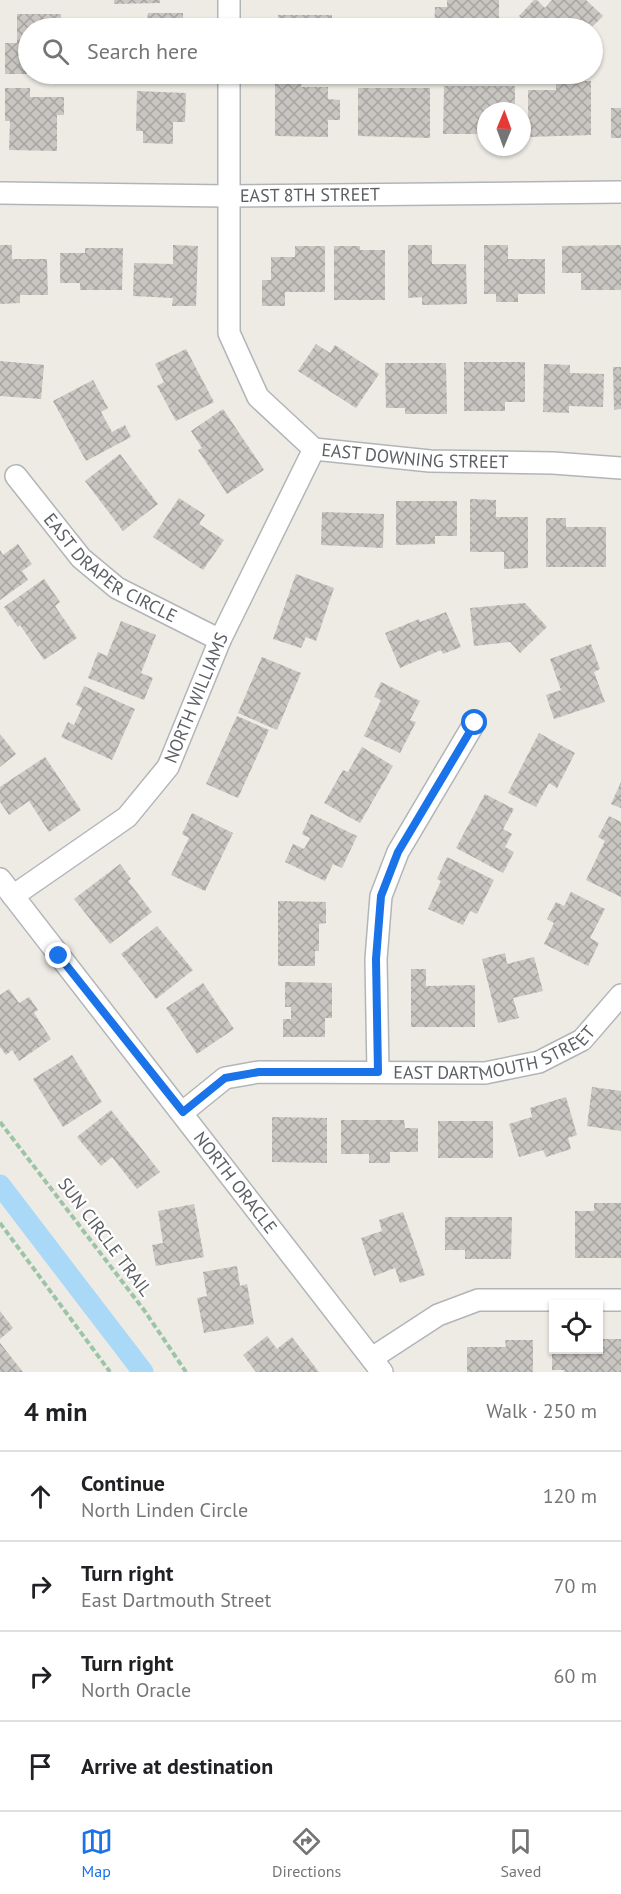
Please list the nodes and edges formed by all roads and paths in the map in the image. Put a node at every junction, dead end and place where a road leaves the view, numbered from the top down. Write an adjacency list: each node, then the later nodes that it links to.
1 (229, 0): 2 (street)
2 (229, 18)
3 (228, 84): 6 (street, EAST DOWNING STREET)
4 (621, 192): 6 (street, EAST 8TH STREET)
5 (0, 193): 6 (street, EAST 8TH STREET)
6 (228, 196): 7 (street, EAST DOWNING STREET)
7 (314, 449): 8 (street, EAST DOWNING STREET); 10 (street, NORTH WILLIAMS)
8 (621, 468)
9 (16, 476): 10 (street, EAST DRAPER CIRCLE)
10 (220, 640): 13 (street, NORTH WILLIAMS)
11 (475, 723): 15 (street)
12 (0, 879): 13 (street, NORTH ORACLE)
13 (13, 896): 16 (street, NORTH ORACLE)
14 (620, 998): 15 (street, EAST DARTMOUTH STREET)
15 (378, 1072): 16 (street, EAST DARTMOUTH STREET)
16 (183, 1112): 20 (street, NORTH ORACLE)
17 (0, 1122): 22 (path, SUN CIRCLE TRAIL)
18 (0, 1223): 21 (path)
19 (621, 1300): 20 (street)
20 (377, 1365)
21 (110, 1372)
22 (186, 1372)

